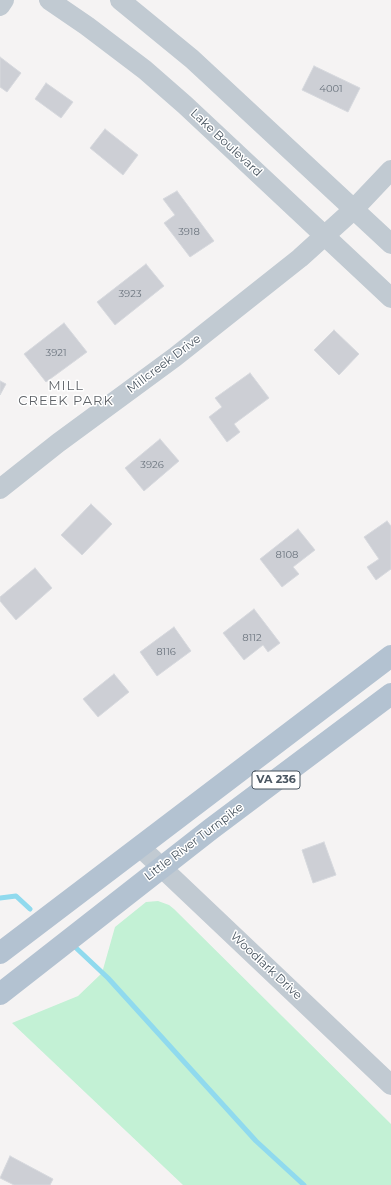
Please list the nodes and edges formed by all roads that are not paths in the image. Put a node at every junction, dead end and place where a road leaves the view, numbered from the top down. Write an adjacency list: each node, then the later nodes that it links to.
1 (4, 0): 4 (street)
2 (50, 0): 7 (street, Lake Boulevard)
3 (120, 0): 6 (street)
4 (0, 6)
5 (391, 170): 6 (street)
6 (353, 210): 7 (street, Millcreek Drive); 8 (street)
7 (325, 236): 9 (street, Lake Boulevard); 10 (street, Millcreek Drive)
8 (391, 244)
9 (391, 298)
10 (0, 488)
11 (391, 656): 13 (main road, VA 236)
12 (391, 694): 14 (main road, Little River Turnpike / VA 236)
13 (140, 847): 14 (street, Woodlark Drive); 15 (main road, VA 236)
14 (162, 867): 16 (main road, Little River Turnpike / VA 236); 17 (street, Woodlark Drive)
15 (0, 953)
16 (0, 994)
17 (391, 1085)

